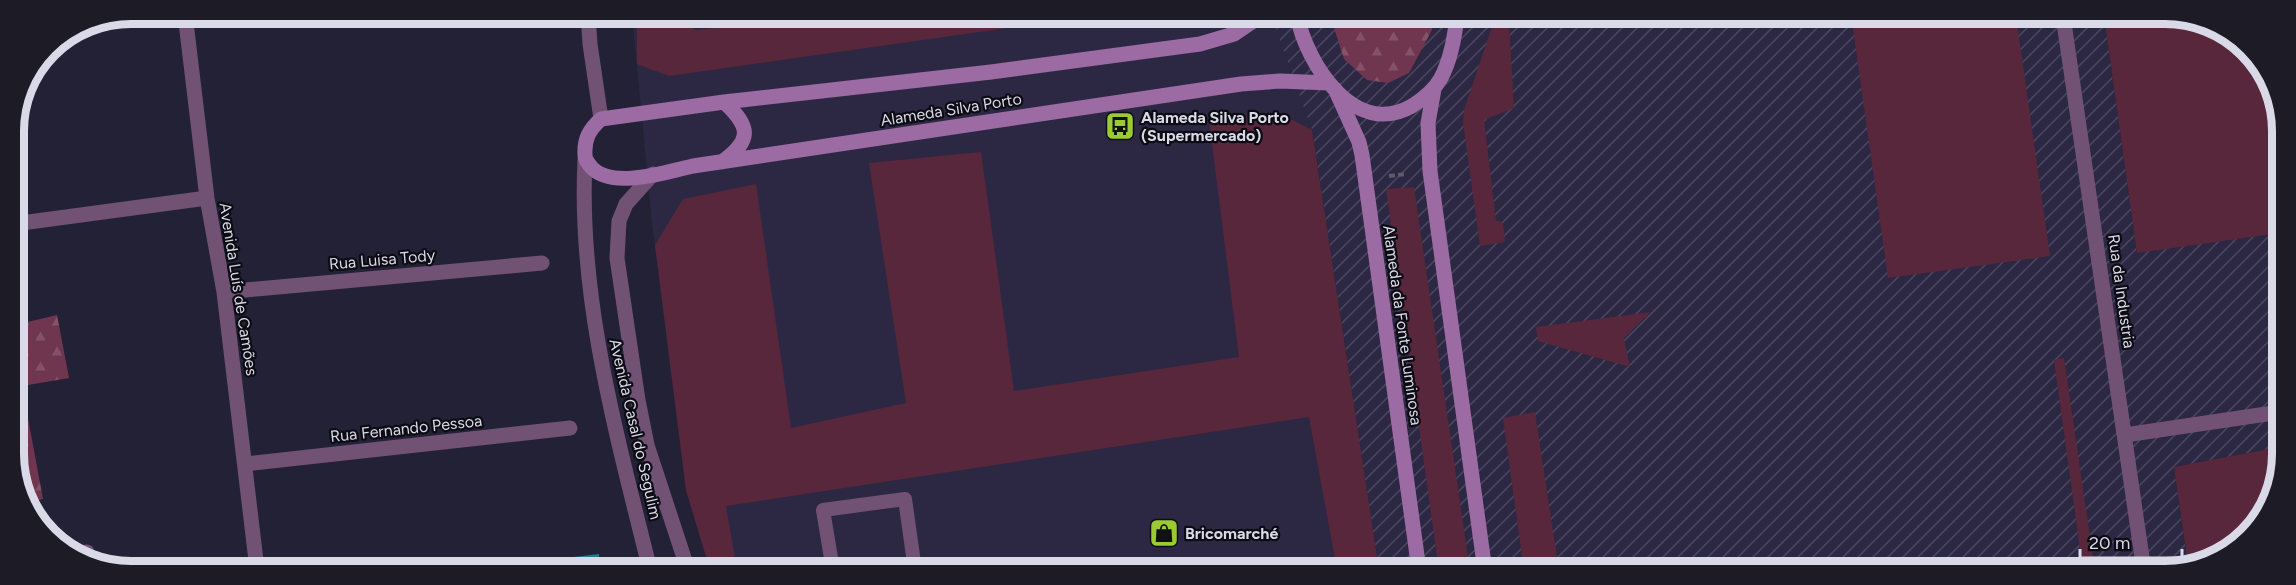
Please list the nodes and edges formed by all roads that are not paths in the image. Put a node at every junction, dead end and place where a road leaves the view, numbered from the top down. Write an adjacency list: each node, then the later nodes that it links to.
1 (186, 24): 14 (street, Avenida Luís de Camões)
2 (589, 24): 10 (street)
3 (1249, 24): 9 (main road, Alameda Silva Porto)
4 (1300, 24): 7 (main road, Alameda da Fonte Luminosa)
5 (1455, 24): 8 (main road, Alameda da Fonte Luminosa)
6 (2064, 24): 20 (street, Rua da Industria)
7 (1332, 86): 8 (main road, Alameda da Fonte Luminosa); 12 (main road, Alameda Silva Porto); 27 (main road, Alameda da Fonte Luminosa)
8 (1434, 88): 28 (main road, Alameda da Fonte Luminosa)
9 (724, 102): 10 (main road, Alameda Silva Porto); 12 (main road)
10 (601, 119): 11 (main road, Avenida Casal do Segulim)
11 (585, 160): 13 (main road, Alameda Silva Porto); 23 (street, Avenida Casal do Segulim)
12 (722, 162): 13 (main road, Alameda Silva Porto)
13 (653, 174): 24 (street, Avenida Casal do Segulim)
14 (207, 198): 15 (street); 17 (street, Avenida Luís de Camões)
15 (24, 223)
16 (543, 262): 17 (street, Rua Luisa Tody)
17 (225, 292): 21 (street, Avenida Luís de Camões)
18 (2272, 413): 20 (street)
19 (570, 428): 21 (street, Rua Fernando Pessoa)
20 (2125, 435): 29 (street, Rua da Industria)
21 (246, 464): 22 (street, Avenida Luís de Camões)
22 (256, 561)
23 (648, 561)
24 (685, 561)
25 (832, 561): 26 (lane)
26 (914, 561)
27 (1418, 561)
28 (1484, 561)
29 (2143, 561)

